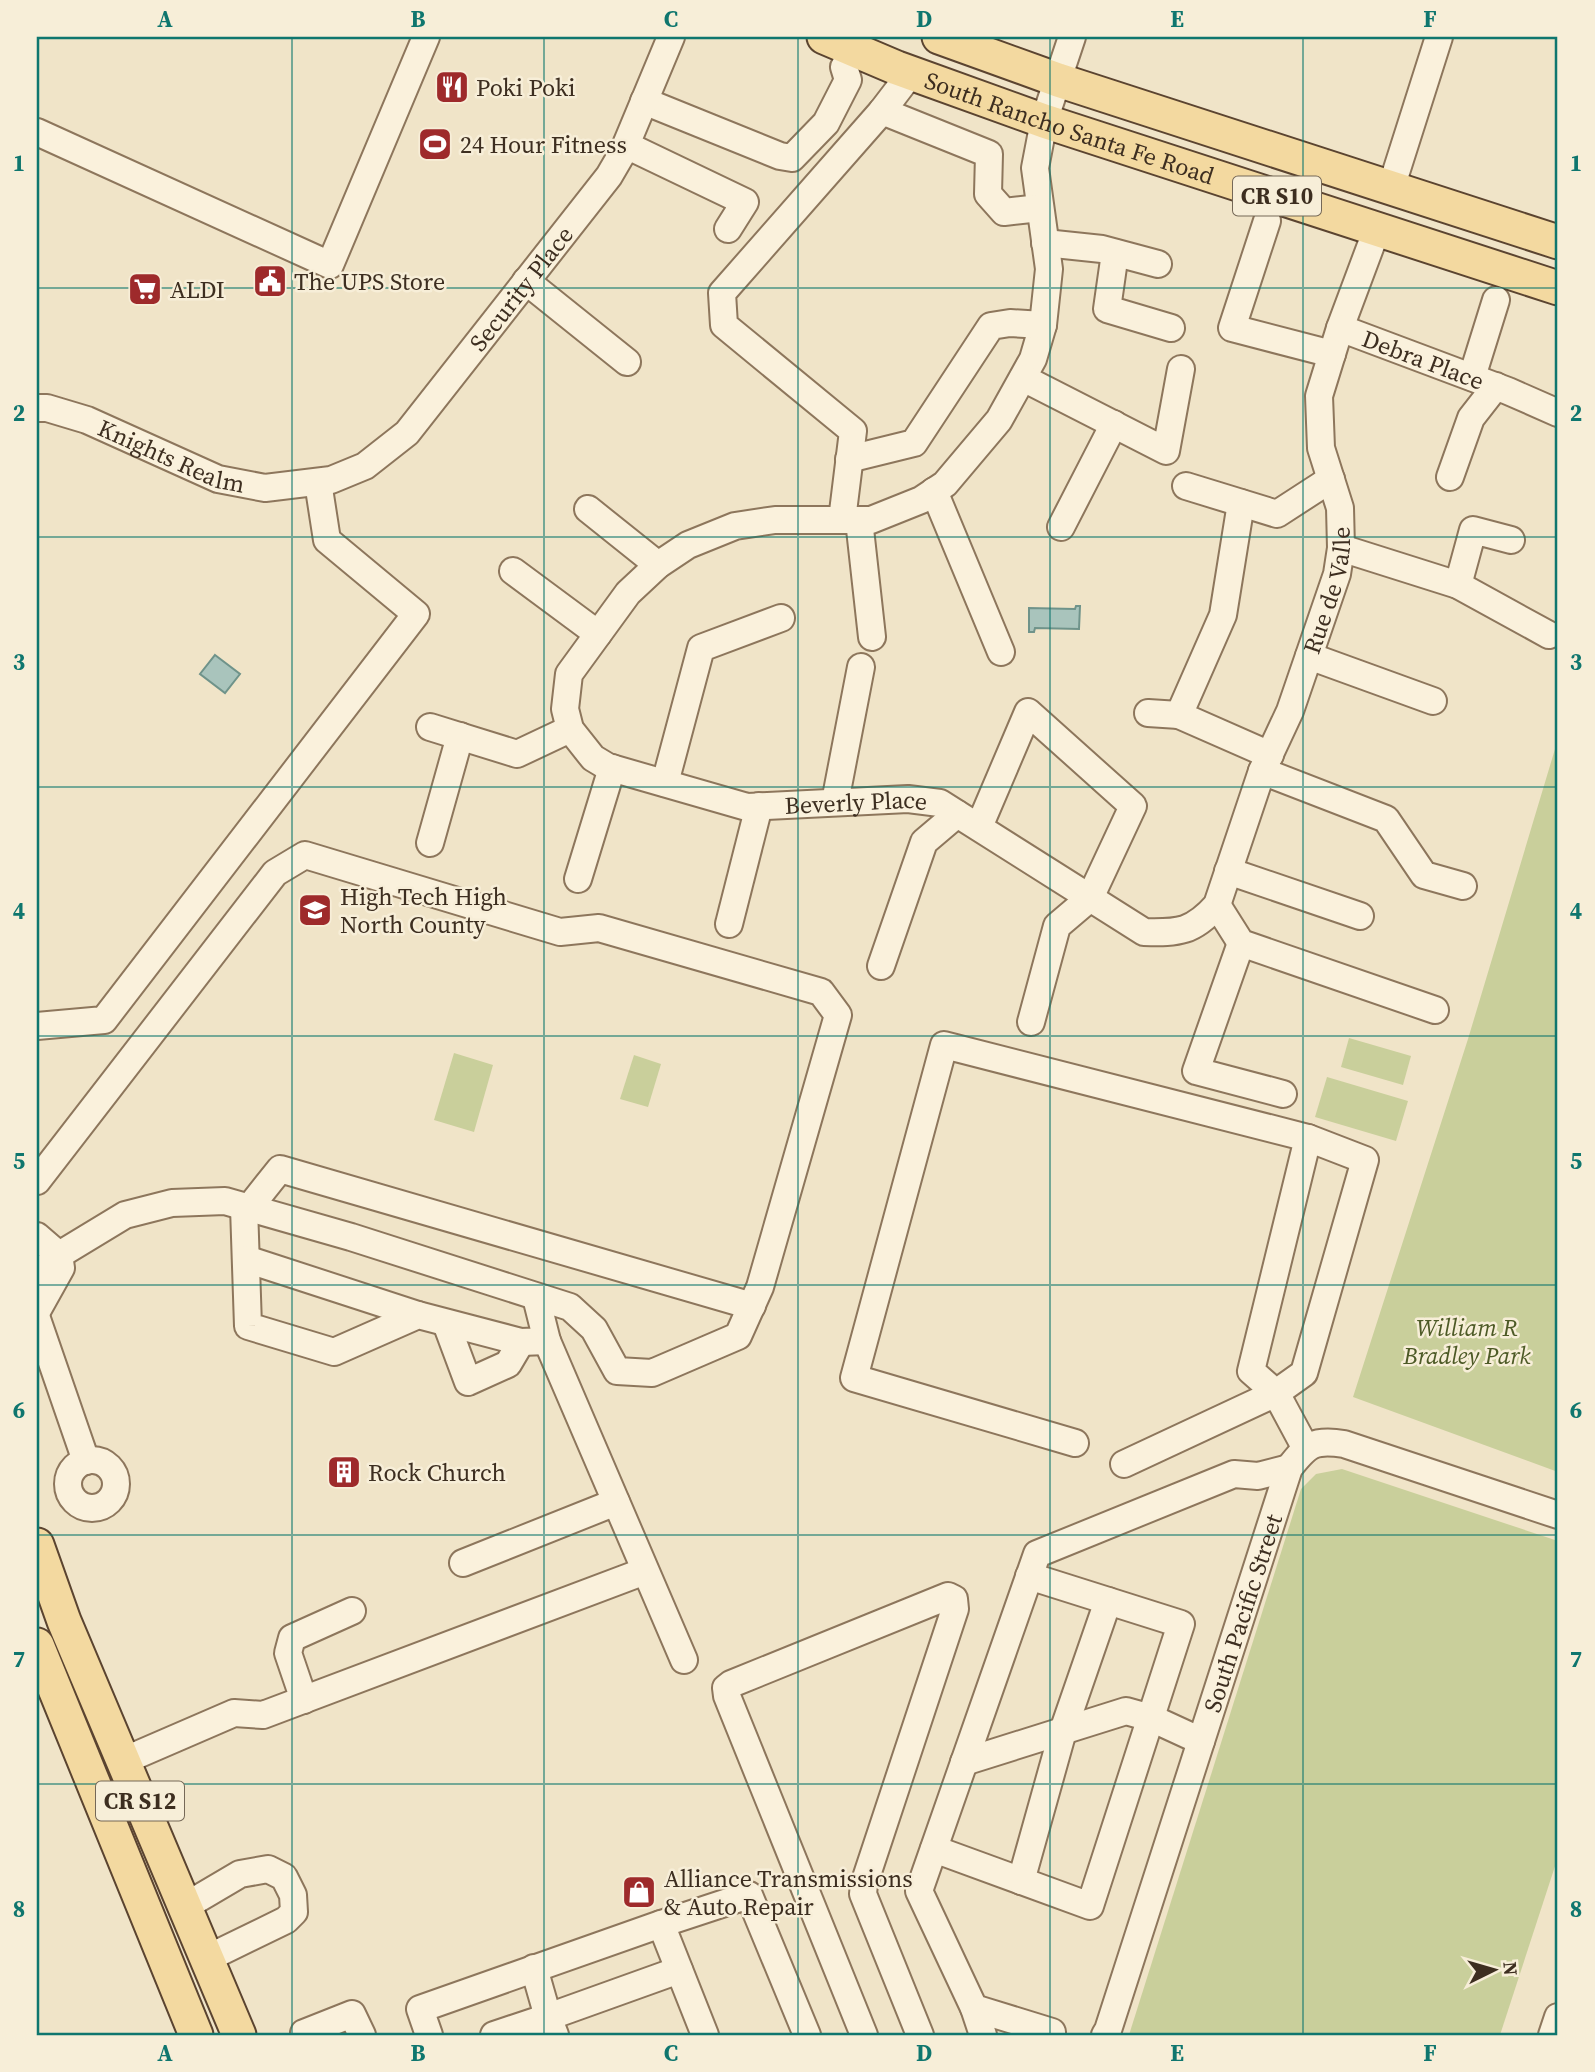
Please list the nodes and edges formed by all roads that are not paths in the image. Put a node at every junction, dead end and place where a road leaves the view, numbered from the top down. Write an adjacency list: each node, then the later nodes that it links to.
1 (426, 37): 13 (street)
2 (671, 37): 10 (street, Security Place)
3 (824, 37): 7 (main road, South Rancho Santa Fe Road / CR S10)
4 (939, 37): 9 (main road, South Rancho Santa Fe Road / CR S10)
5 (1072, 37): 9 (street)
6 (1439, 37): 15 (street)
7 (850, 59): 8 (main road, South Rancho Santa Fe Road / CR S10); 10 (street)
8 (911, 73): 11 (street); 12 (main road, South Rancho Santa Fe Road / CR S10)
9 (1058, 80): 12 (street); 15 (main road, South Rancho Santa Fe Road / CR S10)
10 (644, 101): 14 (street, Security Place)
11 (883, 111): 16 (street); 38 (street)
12 (1044, 121): 16 (street); 19 (main road, South Rancho Santa Fe Road / CR S10)
13 (37, 132)
14 (626, 145): 18 (street); 24 (street, Security Place)
15 (1391, 188): 20 (main road, South Rancho Santa Fe Road / CR S10)
16 (1040, 208): 21 (street)
17 (1267, 221): 30 (street)
18 (728, 229)
19 (1377, 229): 25 (main road, South Rancho Santa Fe Road / CR S10); 29 (street, Rue de Valle)
20 (1558, 242)
21 (1045, 243): 22 (street); 27 (street)
22 (1115, 253): 23 (street); 28 (street)
23 (1158, 264)
24 (526, 281): 31 (street); 41 (street, Security Place)
25 (1558, 288)
26 (1496, 300): 34 (street)
27 (1043, 325): 33 (street); 38 (street)
28 (1171, 328)
29 (1340, 328): 30 (street, Rue de Valle); 34 (street, Debra Place)
30 (1332, 354): 40 (street, Rue de Valle)
31 (627, 362)
32 (1181, 369): 37 (street)
33 (1023, 377): 37 (street); 43 (street)
34 (1492, 385): 36 (street, Debra Place); 39 (street)
35 (37, 408): 41 (street, Knights Realm)
36 (1558, 413)
37 (1114, 424): 47 (street)
38 (849, 459): 46 (street)
39 (1450, 477)
40 (1331, 479): 44 (street); 49 (street, Rue de Valle)
41 (314, 483): 84 (street)
42 (1186, 486): 44 (street)
43 (934, 491): 46 (street); 57 (street)
44 (1241, 503): 62 (street)
45 (588, 509): 50 (street)
46 (850, 520): 50 (street); 56 (street)
47 (1062, 527)
48 (1511, 540): 52 (street)
49 (1341, 548): 52 (street); 58 (street, Rue de Valle)
50 (658, 565): 54 (street)
51 (513, 571): 54 (street)
52 (1458, 585): 55 (street)
53 (781, 618): 68 (street)
54 (598, 634): 64 (street)
55 (1549, 635)
56 (872, 637)
57 (1001, 652)
58 (1309, 656): 60 (street); 66 (street, Rue de Valle)
59 (861, 667): 69 (street)
60 (1433, 701)
61 (1148, 713): 62 (street)
62 (1179, 715): 66 (street)
63 (430, 727): 65 (street)
64 (570, 729): 65 (street); 67 (street, Beverly Place)
65 (460, 736): 72 (street)
66 (1266, 763): 73 (street, Rue de Valle); 75 (street)
67 (612, 768): 68 (street, Beverly Place); 74 (street)
68 (665, 783): 70 (street, Beverly Place)
69 (835, 802): 70 (street, Beverly Place); 71 (street, Beverly Place)
70 (759, 806): 79 (street)
71 (968, 821): 76 (street, Beverly Place); 76 (street); 81 (street)
72 (430, 843)
73 (1228, 871): 77 (street, Rue de Valle); 78 (street)
74 (578, 879)
75 (1463, 886)
76 (1090, 898): 77 (street, Beverly Place); 83 (street)
77 (1217, 905): 80 (street)
78 (1360, 916)
79 (729, 924)
80 (1241, 943): 82 (street); 85 (street)
81 (881, 966)
82 (1435, 1010)
83 (1031, 1022)
84 (37, 1026)
85 (1283, 1094)
86 (1308, 1138): 101 (street); 101 (street); 102 (street)
87 (37, 1181): 94 (street)
88 (247, 1208): 90 (street); 91 (street); 93 (street); 94 (street)
89 (37, 1236): 90 (street)
90 (60, 1255): 92 (street); 95 (street)
91 (246, 1259): 96 (street); 96 (street)
92 (37, 1275)
93 (536, 1297): 94 (street); 99 (street)
94 (752, 1306)
95 (37, 1311)
96 (418, 1315): 98 (street)
97 (37, 1320): 104 (street)
98 (446, 1323): 100 (street); 100 (street)
99 (547, 1340): 100 (street); 107 (street)
100 (521, 1342)
101 (1276, 1393): 103 (street); 105 (street)
102 (1074, 1443)
103 (1305, 1447): 106 (street, South Pacific Street); 108 (street)
104 (86, 1461)
105 (1124, 1464)
106 (1289, 1468): 112 (street); 120 (street, South Pacific Street)
107 (616, 1502): 110 (street); 111 (street)
108 (1558, 1515)
109 (37, 1545): 121 (main road, CR S12)
110 (463, 1563)
111 (645, 1571): 116 (street); 117 (street)
112 (1029, 1576): 113 (street); 122 (street)
113 (1108, 1601): 118 (street); 119 (street)
114 (352, 1611): 117 (street)
115 (37, 1645): 134 (main road, CR S12)
116 (684, 1660)
117 (303, 1700): 121 (street)
118 (1151, 1718): 119 (street); 120 (street); 124 (street)
119 (1063, 1731): 122 (street); 124 (street)
120 (1201, 1741): 145 (street, South Pacific Street)
121 (123, 1761): 125 (main road, CR S12)
122 (964, 1762): 123 (street)
123 (934, 1849): 124 (street); 130 (street)
124 (1020, 1881)
125 (184, 1907): 127 (main road, CR S12); 127 (street)
126 (661, 1924): 128 (street); 129 (street); 141 (street)
127 (206, 1959): 135 (main road, CR S12)
128 (534, 1968): 132 (street); 138 (street)
129 (679, 1970): 132 (street); 140 (street)
130 (975, 2008): 133 (street); 144 (street)
131 (1558, 2017): 146 (street)
132 (551, 2026): 139 (street)
133 (1052, 2032)
134 (196, 2035)
135 (239, 2035)
136 (305, 2035): 137 (street)
137 (362, 2035)
138 (429, 2035)
139 (494, 2035)
140 (705, 2035)
141 (807, 2035)
142 (864, 2035): 143 (street)
143 (920, 2035)
144 (983, 2035)
145 (1105, 2035)
146 (1552, 2035)

